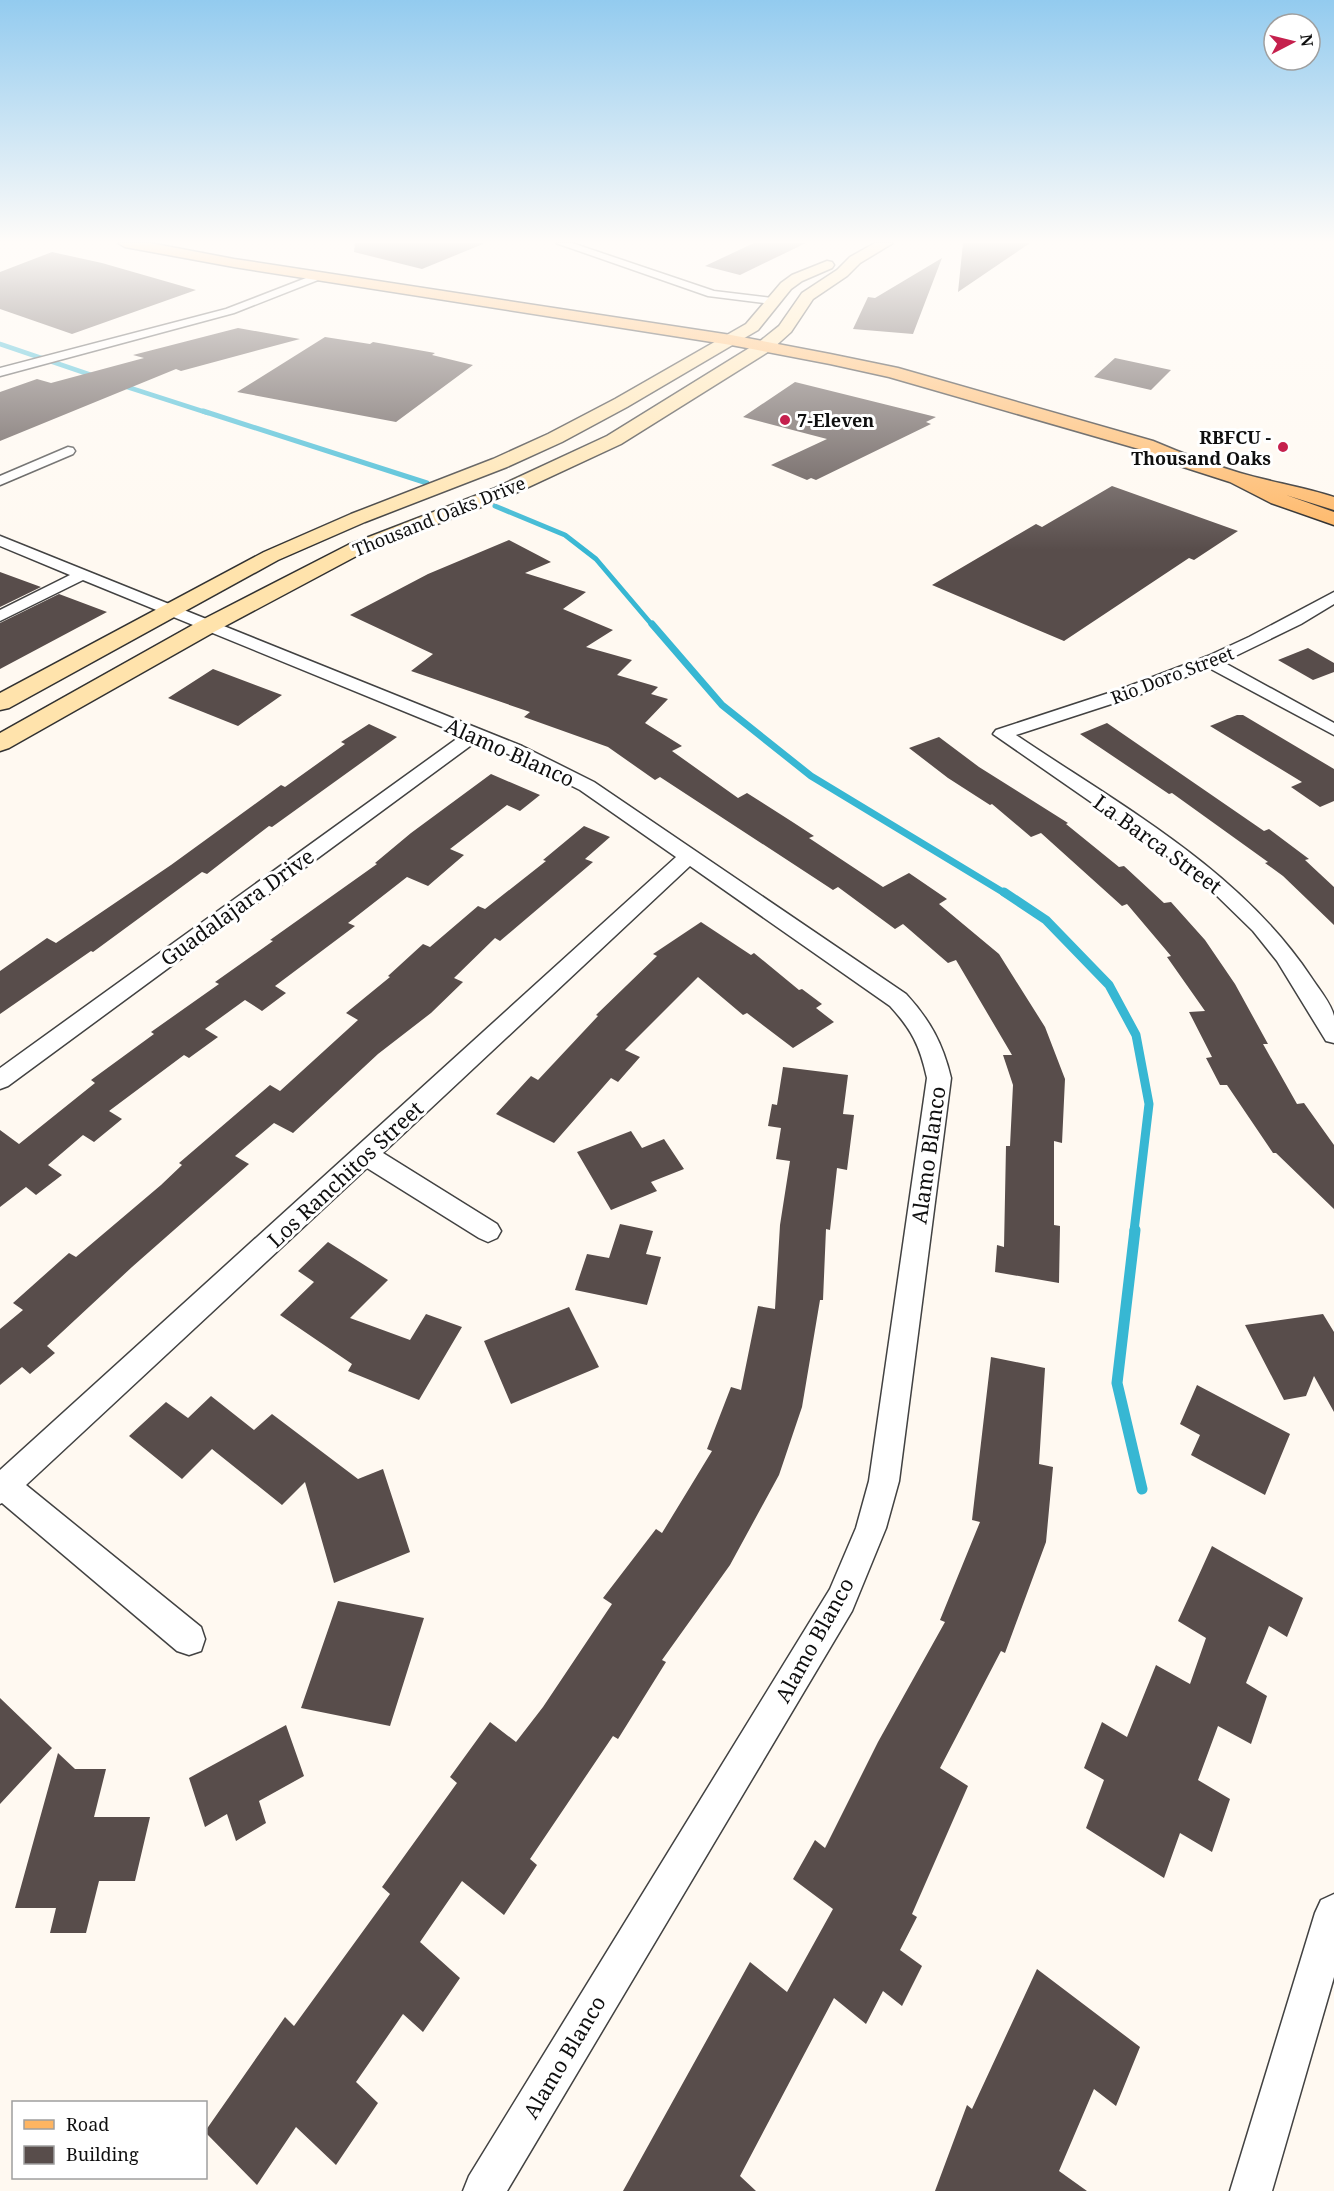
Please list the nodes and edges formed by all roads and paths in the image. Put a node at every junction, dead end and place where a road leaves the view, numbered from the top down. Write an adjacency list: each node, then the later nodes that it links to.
1 (100, 345): 5 (street)
2 (722, 345): 14 (main road, Thousand Oaks Drive)
3 (761, 345): 4 (main road)
4 (765, 346): 7 (main road); 16 (main road, Thousand Oaks Drive)
5 (0, 372)
6 (68, 451): 8 (street)
7 (1236, 478): 9 (main road); 10 (main road)
8 (0, 481)
9 (1334, 504)
10 (1334, 519)
11 (0, 541): 12 (street, Alamo Blanco)
12 (82, 575): 14 (street, Alamo Blanco); 15 (street)
13 (1334, 597): 17 (street, Rio Doro Street)
14 (170, 610): 16 (street, Alamo Blanco); 18 (main road, Thousand Oaks Drive)
15 (0, 616)
16 (206, 627): 21 (street, Alamo Blanco); 22 (main road, Thousand Oaks Drive)
17 (1209, 661): 19 (street); 20 (street, Rio Doro Street)
18 (0, 703)
19 (1334, 730)
20 (1002, 734): 24 (street, La Barca Street)
21 (474, 735): 23 (street, Alamo Blanco); 25 (street, Guadalajara Drive)
22 (0, 743)
23 (689, 856): 26 (street, Los Ranchitos Street); 31 (street, Alamo Blanco)
24 (1334, 1035)
25 (0, 1080)
26 (366, 1155): 27 (street); 28 (street, Los Ranchitos Street)
27 (488, 1231)
28 (2, 1488): 29 (street)
29 (189, 1639)
30 (1334, 1913): 32 (street)
31 (484, 2191)
32 (1251, 2191)

